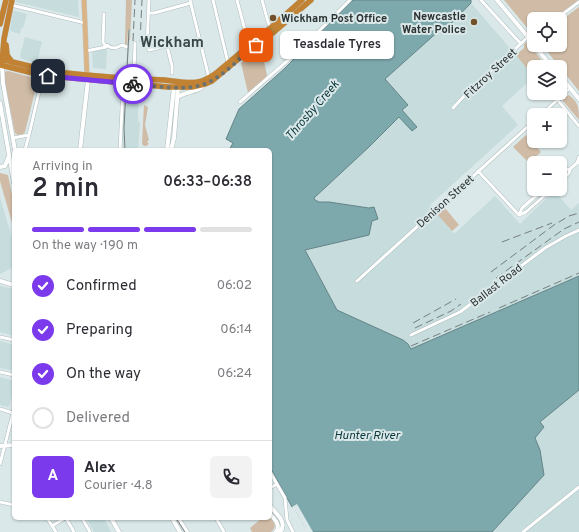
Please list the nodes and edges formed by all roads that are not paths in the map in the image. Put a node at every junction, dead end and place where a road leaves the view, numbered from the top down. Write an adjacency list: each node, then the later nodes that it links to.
1 (84, 0): 17 (main road)
2 (149, 0): 15 (street)
3 (213, 0): 35 (street)
4 (237, 0): 26 (street)
5 (262, 0): 19 (street)
6 (302, 0): 19 (highway)
7 (311, 0): 19 (highway)
8 (350, 0): 50 (street)
9 (481, 0): 25 (street)
10 (498, 0): 21 (main road)
11 (190, 1): 15 (street); 22 (street)
12 (9, 2): 17 (street); 18 (highway); 20 (highway)
13 (579, 2): 14 (street)
14 (565, 12)
15 (148, 13): 28 (street)
16 (104, 14): 27 (street)
17 (85, 23): 30 (main road)
18 (0, 24)
19 (272, 30): 26 (highway); 43 (highway)
20 (5, 33): 33 (highway); 34 (highway)
21 (527, 34)
22 (199, 38): 28 (street); 40 (street)
23 (527, 40): 25 (street, Fitzroy Street)
24 (135, 43): 36 (street)
25 (521, 44): 52 (street, Fitzroy Street)
26 (249, 45): 35 (highway)
27 (107, 46): 29 (street); 30 (street)
28 (167, 46): 37 (street)
29 (127, 47)
30 (86, 51): 39 (main road)
31 (540, 52): 32 (main road)
32 (546, 60)
33 (1, 62): 34 (highway); 38 (highway); 57 (main road)
34 (12, 62): 39 (highway)
35 (228, 63): 40 (highway)
36 (134, 72)
37 (172, 73)
38 (43, 75): 39 (highway); 56 (street)
39 (87, 77): 41 (highway); 42 (highway); 60 (main road)
40 (209, 78): 42 (highway)
41 (121, 83): 42 (highway); 61 (street)
42 (176, 84): 43 (highway); 47 (main road); 62 (main road)
43 (205, 84): 47 (main road)
44 (567, 84): 45 (main road)
45 (570, 88): 46 (street); 48 (main road)
46 (567, 91)
47 (178, 97): 63 (main road)
48 (579, 99)
49 (558, 100): 53 (street); 54 (street)
50 (240, 102)
51 (0, 103): 64 (main road)
52 (453, 108)
53 (549, 108)
54 (579, 126)
55 (527, 127): 71 (street, Denison Street)
56 (29, 135): 57 (street); 59 (street)
57 (12, 138): 58 (main road)
58 (14, 148)
59 (26, 148)
60 (80, 148)
61 (120, 148)
62 (167, 148)
63 (172, 148)
64 (9, 154): 67 (main road); 68 (main road)
65 (579, 157): 66 (street)
66 (578, 163): 69 (street)
67 (0, 168): 72 (main road)
68 (12, 168)
69 (570, 169): 70 (street); 73 (street)
70 (567, 170)
71 (478, 171): 76 (street); 79 (street, Denison Street)
72 (12, 172)
73 (567, 175)
74 (536, 196): 76 (street)
75 (545, 196): 76 (street)
76 (519, 215)
77 (579, 230): 81 (street, Ballast Road)
78 (0, 281): 80 (main road)
79 (357, 281)
80 (12, 284)
81 (411, 335)
82 (0, 337): 83 (street)
83 (12, 340)
84 (0, 372): 85 (street)
85 (12, 375)
86 (0, 409): 87 (street)
87 (12, 411)
88 (12, 417): 90 (street)
89 (12, 445): 90 (main road)
90 (2, 446): 91 (street)
91 (0, 464)
92 (272, 475): 93 (street)
93 (277, 484): 94 (street); 118 (street)
94 (272, 487)
95 (579, 487): 119 (street)
96 (0, 502): 97 (street)
97 (12, 505)
98 (272, 508): 117 (main road)
99 (272, 517): 116 (main road)
100 (48, 520): 108 (street)
101 (62, 520): 108 (street)
102 (66, 520): 110 (street)
103 (83, 520): 111 (street)
104 (112, 520): 112 (main road)
105 (173, 520): 113 (main road)
106 (179, 520): 114 (main road)
107 (217, 520): 115 (street)
108 (52, 526): 109 (street)
109 (56, 532)
110 (74, 532)
111 (90, 532)
112 (119, 532)
113 (180, 532)
114 (187, 532)
115 (224, 532)
116 (276, 532)
117 (280, 532)
118 (293, 532)
119 (523, 532)

